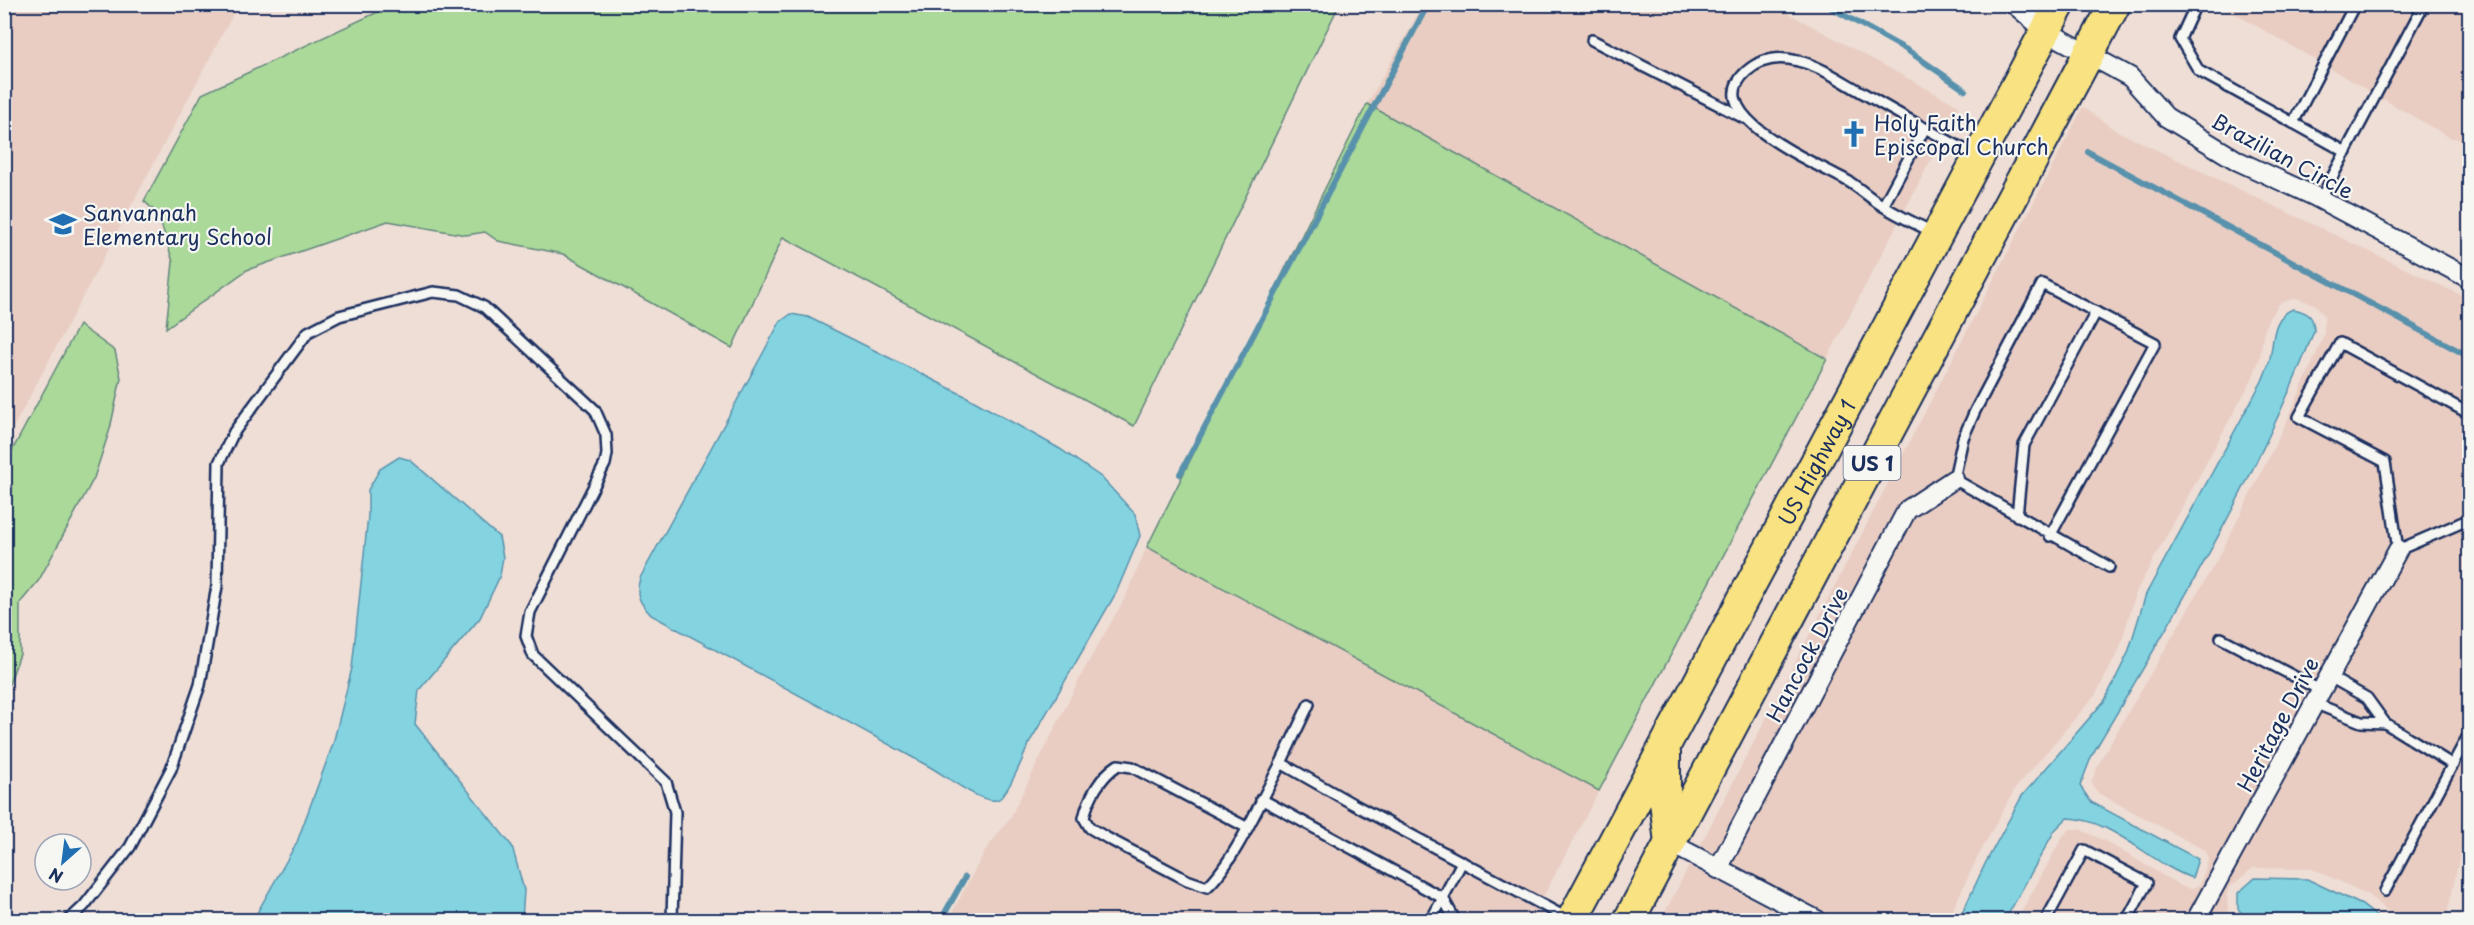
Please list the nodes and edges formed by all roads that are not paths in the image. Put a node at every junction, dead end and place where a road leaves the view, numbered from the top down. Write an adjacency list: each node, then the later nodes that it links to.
1 (2060, 4): 7 (main road, US Highway 1 / US 1)
2 (2115, 4): 9 (main road, US 1)
3 (2196, 4): 11 (lane)
4 (2355, 4): 11 (lane)
5 (2424, 4): 13 (lane)
6 (2014, 5): 7 (street, Brazilian Circle)
7 (2046, 31): 9 (street, Brazilian Circle); 14 (main road, US Highway 1 / US 1)
8 (1592, 40): 10 (lane)
9 (2089, 54): 15 (street, Brazilian Circle); 37 (main road, US 1)
10 (1749, 120): 12 (lane); 16 (lane)
11 (2293, 123): 13 (lane)
12 (1925, 128): 14 (lane); 16 (lane)
13 (2346, 152): 15 (lane)
14 (1979, 157): 17 (main road, US Highway 1 / US 1)
15 (2320, 200): 18 (street, Brazilian Circle)
16 (1883, 206): 17 (lane)
17 (1938, 234): 32 (main road, US Highway 1 / US 1)
18 (2469, 279)
19 (2096, 312): 21 (lane); 22 (lane); 24 (lane)
20 (2469, 414): 25 (lane)
21 (1954, 479): 22 (lane); 39 (street, Hancock Drive)
22 (2017, 516): 24 (lane)
23 (2469, 519): 25 (lane)
24 (2050, 536): 26 (lane)
25 (2398, 550): 28 (street, Heritage Drive)
26 (2109, 567)
27 (2221, 638): 28 (lane)
28 (2321, 690): 30 (lane); 30 (lane); 51 (street, Heritage Drive)
29 (1309, 704): 33 (lane)
30 (2385, 723): 34 (lane)
31 (2469, 732): 34 (lane)
32 (1665, 747): 37 (main road); 46 (main road, US Highway 1 / US 1)
33 (1281, 763): 35 (lane); 38 (lane)
34 (2452, 765): 40 (lane)
35 (1261, 800): 36 (lane); 41 (lane)
36 (1246, 827): 36 (lane)
37 (1670, 843): 39 (street); 47 (main road, US 1)
38 (1462, 862): 41 (lane); 46 (lane)
39 (1718, 869): 48 (street)
40 (2385, 891)
41 (1443, 898): 44 (lane); 45 (lane)
42 (69, 921): 43 (lane)
43 (672, 921)
44 (1431, 921)
45 (1455, 921)
46 (1572, 921)
47 (1629, 921)
48 (1817, 921)
49 (2046, 921): 50 (lane)
50 (2127, 921)
51 (2196, 921)

